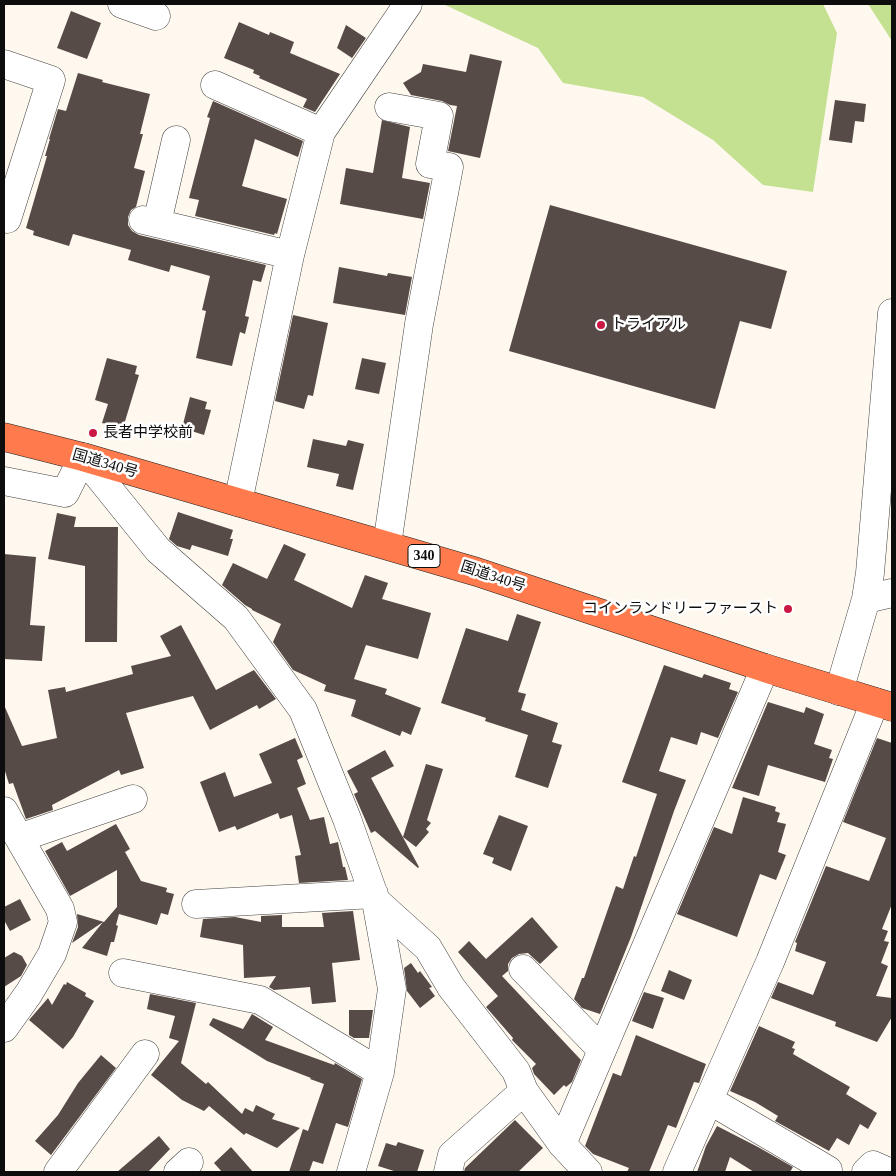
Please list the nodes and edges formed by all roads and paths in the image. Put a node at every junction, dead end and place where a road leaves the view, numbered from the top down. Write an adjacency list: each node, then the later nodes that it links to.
1 (122, 4): 3 (street)
2 (408, 4): 7 (street)
3 (156, 16)
4 (4, 64): 9 (street)
5 (215, 85): 7 (street)
6 (389, 107): 18 (street)
7 (321, 132): 10 (street)
8 (176, 140): 10 (street)
9 (7, 219)
10 (290, 254): 17 (street)
11 (892, 313): 12 (street)
12 (891, 353): 16 (street)
13 (4, 437): 14 (highway, 国道340号 / 340)
14 (84, 457): 15 (street); 17 (highway, 国道340号 / 340); 27 (street)
15 (4, 481)
16 (885, 494): 20 (street)
17 (238, 502): 18 (highway, 国道340号 / 340)
18 (387, 545): 21 (highway, 国道340号 / 340)
19 (892, 593): 20 (street)
20 (866, 599): 22 (street)
21 (765, 668): 22 (highway, 国道340号 / 340); 32 (street)
22 (839, 691): 23 (highway, 国道340号 / 340)
23 (884, 704): 36 (street)
24 (133, 799): 26 (street)
25 (4, 811): 26 (street)
26 (18, 838): 31 (street)
27 (375, 898): 28 (street); 34 (street); 35 (street)
28 (196, 904)
29 (523, 969): 32 (street)
30 (123, 973): 34 (street)
31 (4, 1028)
32 (602, 1050): 37 (street)
33 (145, 1054): 39 (street)
34 (380, 1072): 40 (street)
35 (524, 1092): 37 (street); 41 (street)
36 (709, 1100): 38 (street); 43 (street)
37 (562, 1144): 42 (street)
38 (828, 1170)
39 (58, 1172)
40 (351, 1172)
41 (448, 1172)
42 (588, 1172)
43 (677, 1172)
44 (866, 1172): 45 (street)
45 (889, 1172)

